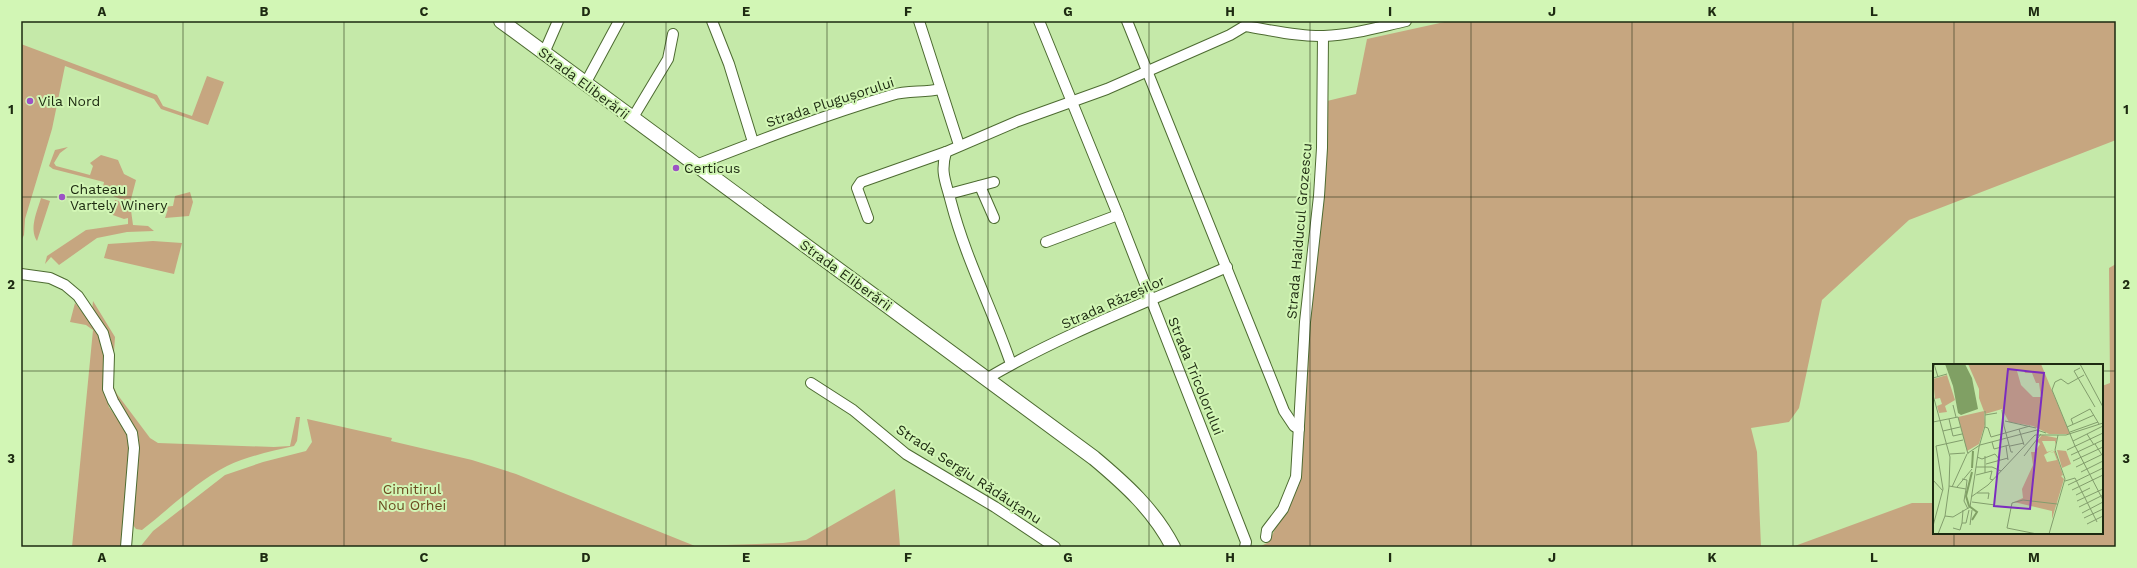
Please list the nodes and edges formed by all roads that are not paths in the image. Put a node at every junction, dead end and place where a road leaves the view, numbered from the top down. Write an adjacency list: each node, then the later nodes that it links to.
1 (501, 21): 12 (street, Strada Eliberării)
2 (558, 21): 12 (street)
3 (619, 21): 14 (street)
4 (712, 21): 18 (street, Strada Plugușorului)
5 (918, 21): 15 (street)
6 (1039, 21): 16 (street, Strada Tricolorului)
7 (1127, 21): 13 (street)
8 (1406, 21): 11 (street)
9 (1245, 24): 11 (street); 13 (street)
10 (673, 34): 17 (street)
11 (1323, 36): 35 (street, Strada Haiducul Grozescu)
12 (544, 53): 14 (street, Strada Eliberării)
13 (1146, 70): 16 (street); 29 (street)
14 (585, 84): 17 (street, Strada Eliberării)
15 (940, 89): 18 (street, Strada Plugușorului); 19 (street)
16 (1072, 102): 19 (street); 25 (street, Strada Tricolorului)
17 (632, 119): 21 (street, Strada Eliberării)
18 (753, 142): 21 (street, Strada Plugușorului)
19 (959, 145): 20 (street)
20 (946, 152): 24 (street); 26 (street)
21 (696, 165): 33 (street, Strada Eliberării)
22 (994, 182): 23 (street)
23 (980, 186): 24 (street); 27 (street)
24 (949, 194): 32 (street)
25 (1118, 215): 28 (street); 31 (street, Strada Tricolorului)
26 (868, 218)
27 (994, 218)
28 (1046, 242)
29 (1227, 266): 31 (street, Strada Răzeșilor); 35 (street)
30 (21, 274): 37 (street)
31 (1151, 301): 32 (street, Strada Răzeșilor); 40 (street, Strada Tricolorului)
32 (1011, 364): 33 (street, Strada Răzeșilor)
33 (986, 379): 39 (street, Strada Eliberării)
34 (810, 383): 38 (street, Strada Sergiu Rădăuțanu)
35 (1299, 429): 36 (street, Strada Haiducul Grozescu)
36 (1266, 537)
37 (126, 547)
38 (1055, 547)
39 (1172, 547)
40 (1245, 547)

